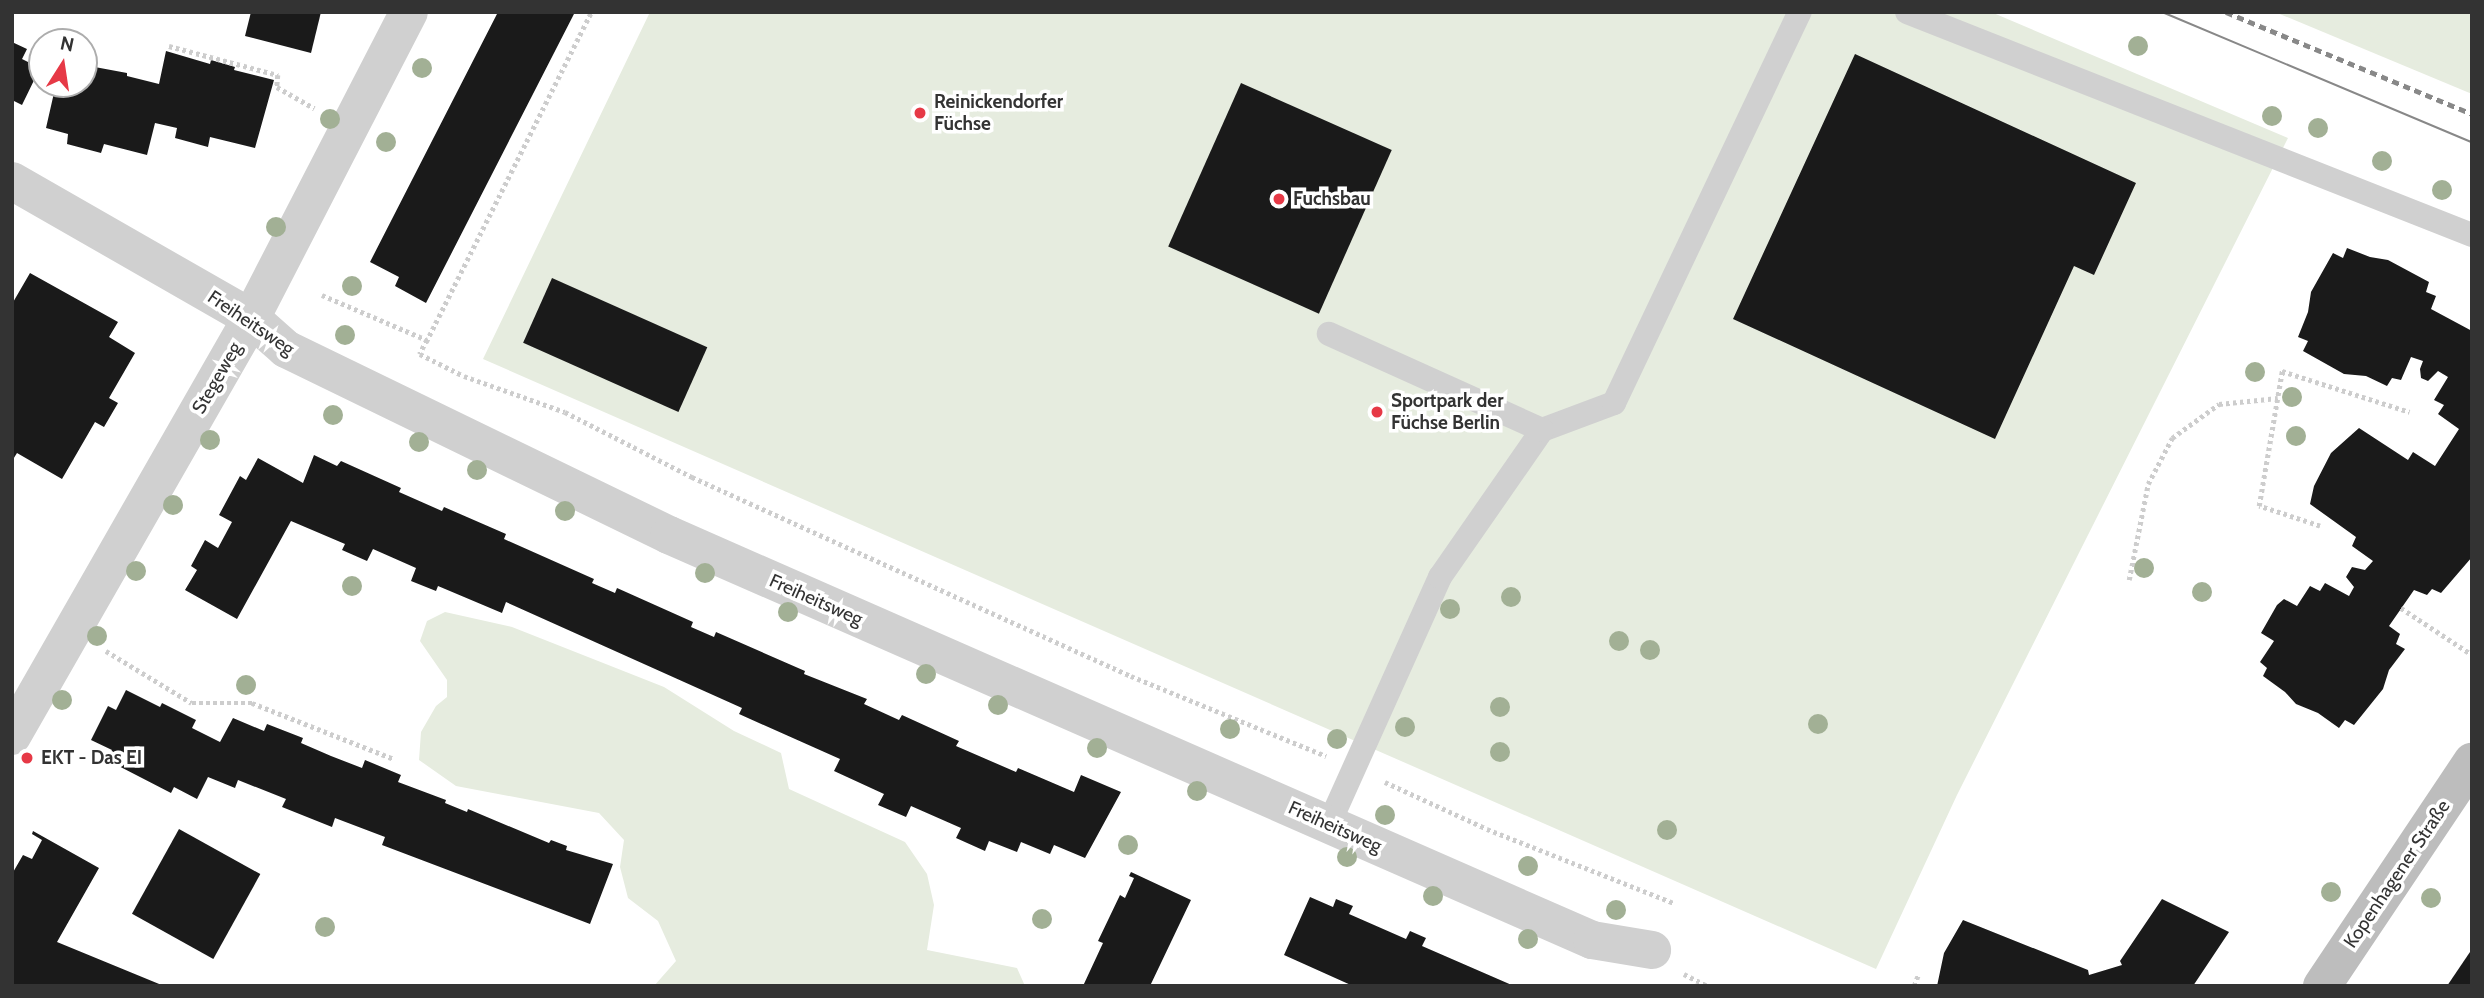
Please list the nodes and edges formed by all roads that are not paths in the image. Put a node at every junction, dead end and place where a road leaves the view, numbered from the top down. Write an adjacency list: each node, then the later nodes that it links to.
1 (410, 12): 6 (street, Stegeweg)
2 (1800, 12): 8 (lane)
3 (1907, 12): 5 (lane)
4 (12, 181): 6 (street, Freiheitsweg)
5 (2472, 235)
6 (251, 318): 9 (street, Stegeweg); 11 (street, Freiheitsweg)
7 (1329, 334): 8 (lane)
8 (1542, 430): 11 (lane)
9 (12, 736)
10 (2472, 762): 13 (main road, Kopenhagener Straße)
11 (1329, 824): 12 (street, Freiheitsweg)
12 (1652, 950)
13 (2322, 986)

